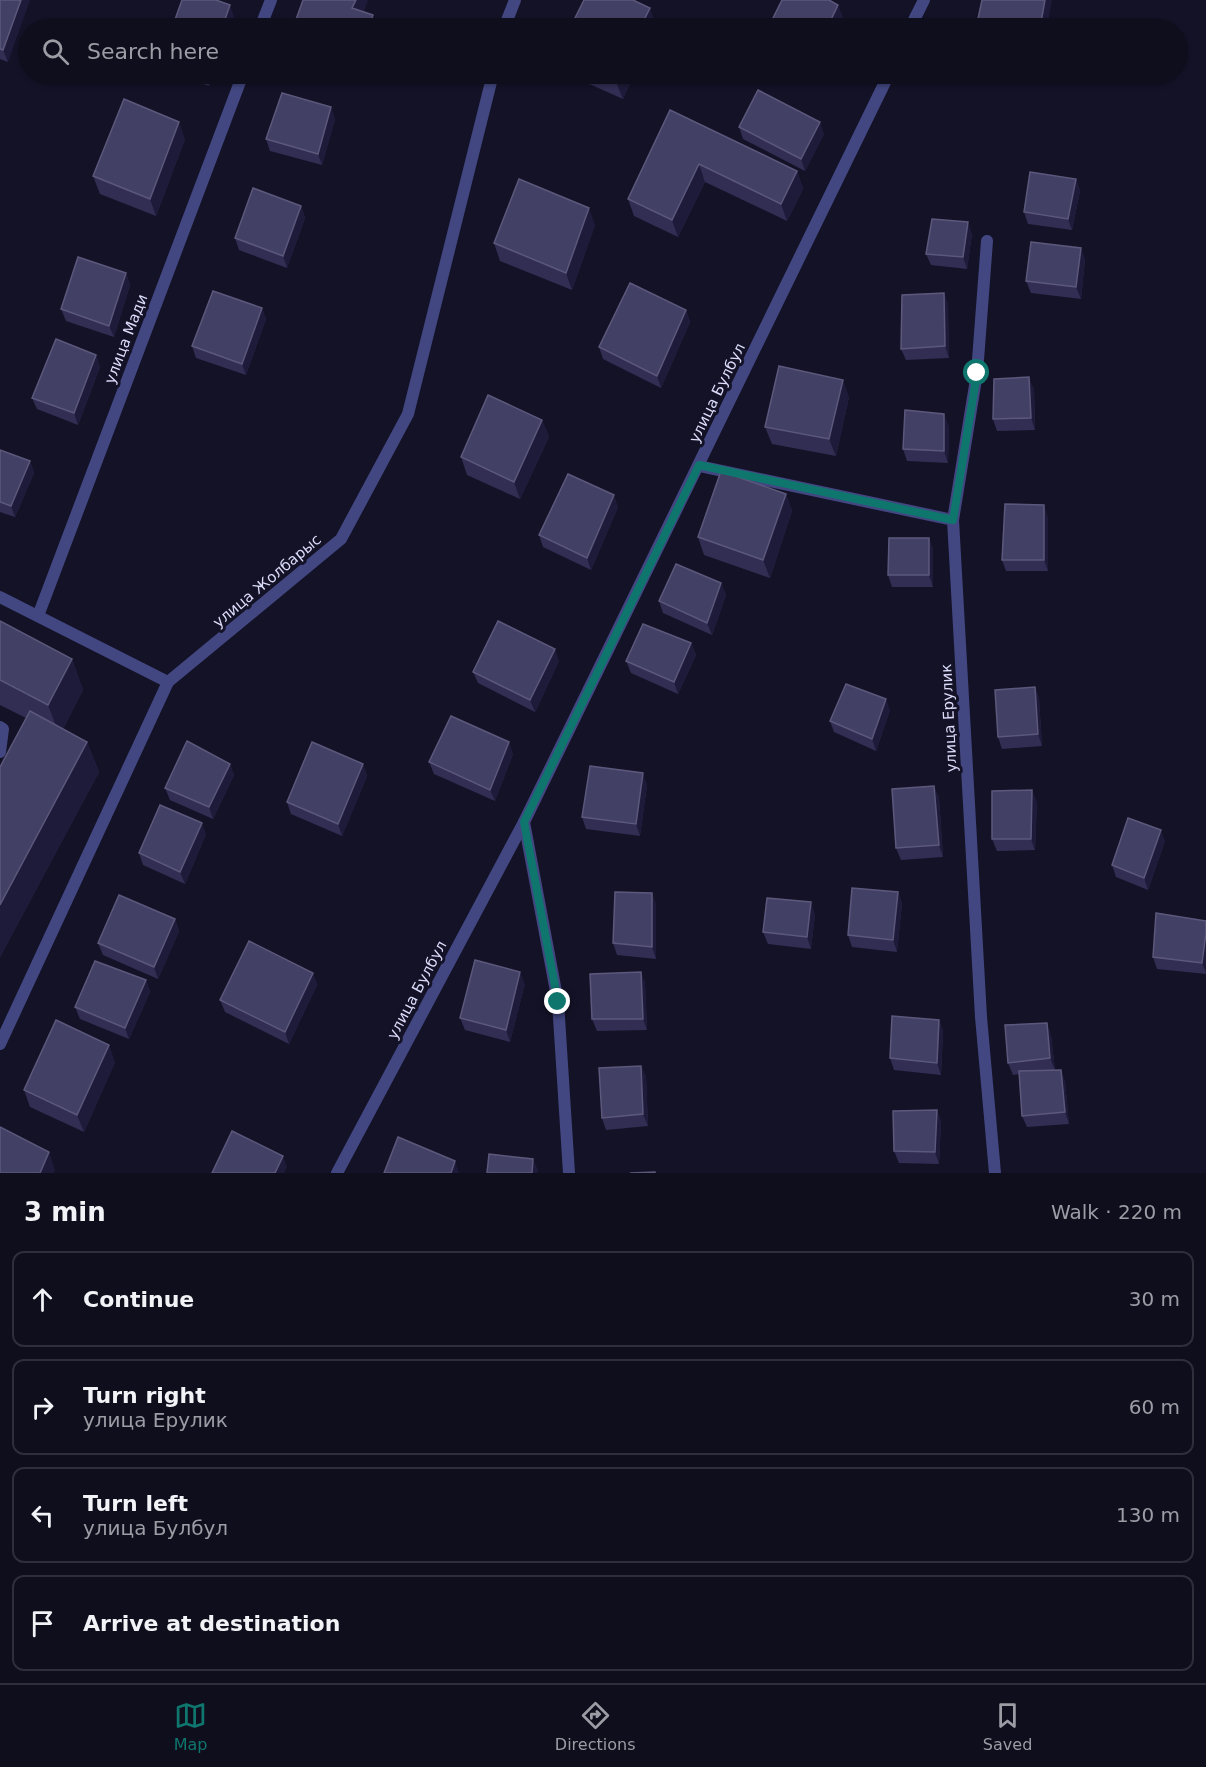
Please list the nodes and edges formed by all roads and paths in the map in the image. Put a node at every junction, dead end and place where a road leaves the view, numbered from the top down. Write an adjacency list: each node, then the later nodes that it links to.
1 (271, 0): 4 (street)
2 (516, 0): 5 (street)
3 (924, 0): 6 (street)
4 (264, 18)
5 (508, 18)
6 (915, 18)
7 (239, 84): 14 (street, улица Мади)
8 (490, 84): 15 (street, улица Жолбарыс)
9 (883, 84): 11 (street, улица Булбул)
10 (987, 241): 12 (street, улица Ерулик)
11 (699, 465): 12 (street); 18 (street, улица Булбул)
12 (953, 520): 22 (street, улица Ерулик)
13 (0, 597): 14 (street)
14 (38, 616): 15 (street)
15 (168, 682): 19 (street, улица Жолбарыс)
16 (0, 727): 17 (street)
17 (0, 752)
18 (524, 822): 20 (street, улица Булбул); 21 (street)
19 (0, 1044)
20 (337, 1173)
21 (569, 1173)
22 (995, 1173)

